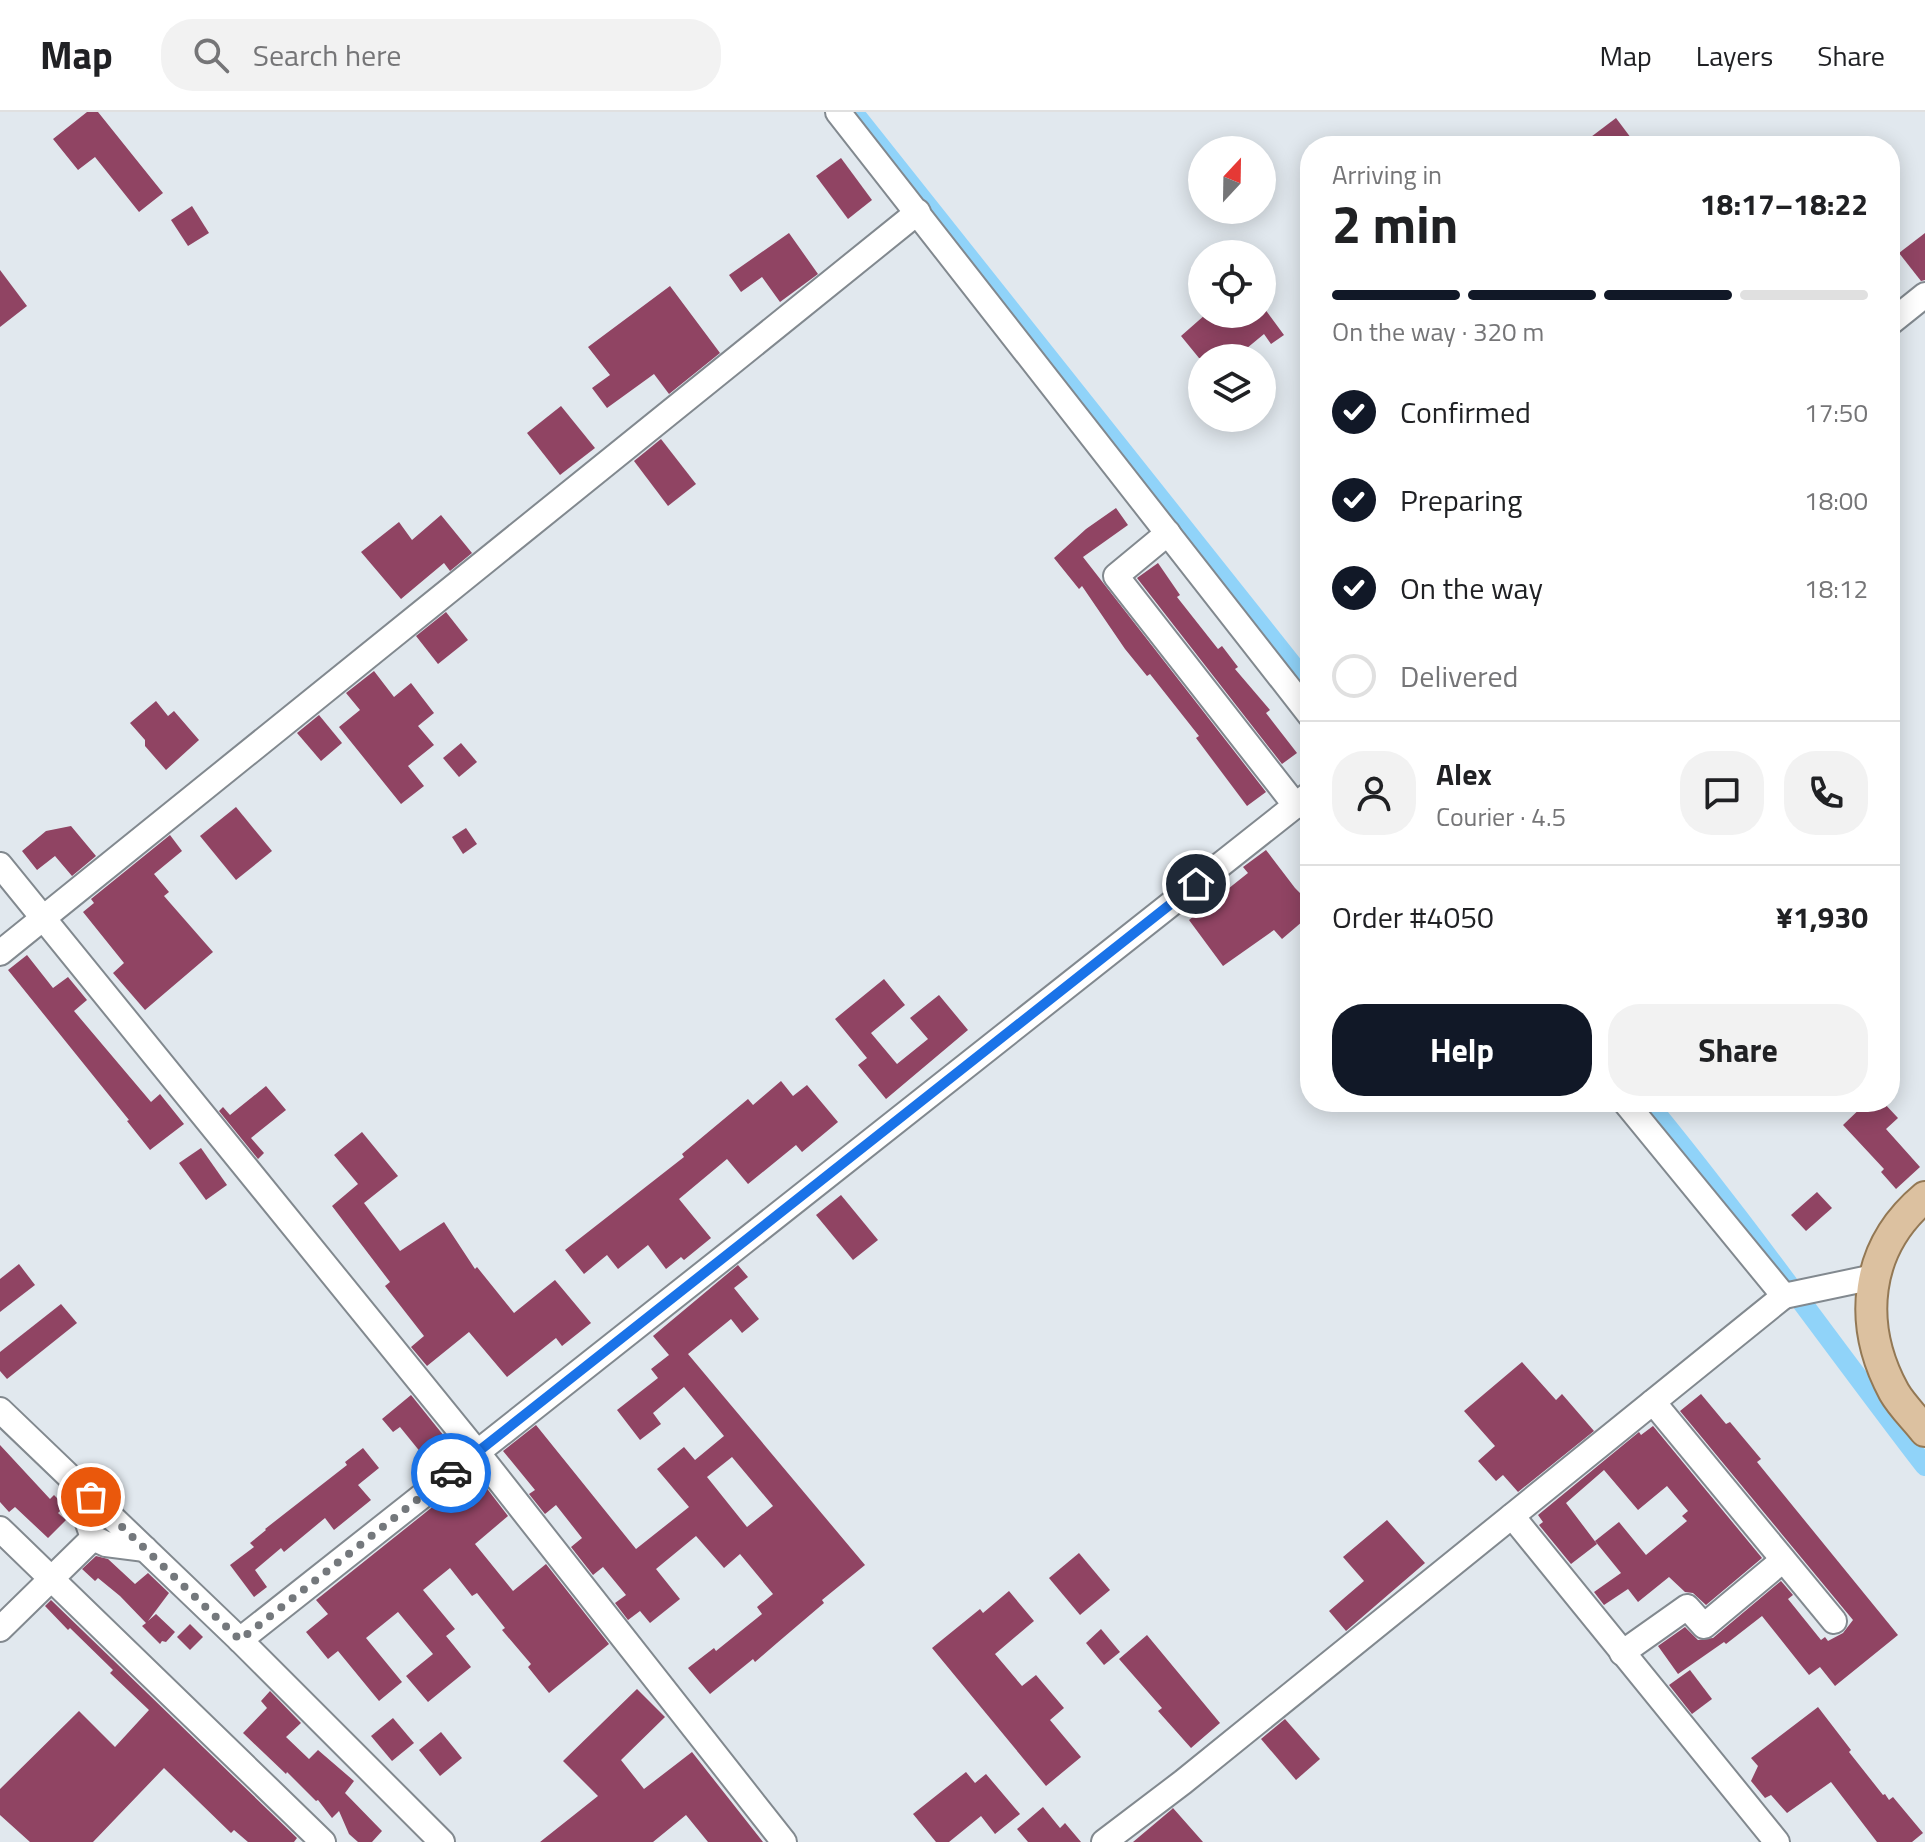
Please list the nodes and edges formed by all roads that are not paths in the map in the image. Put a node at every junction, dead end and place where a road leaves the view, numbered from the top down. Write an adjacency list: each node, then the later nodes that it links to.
1 (838, 112): 2 (street)
2 (918, 212): 5 (street); 10 (street)
3 (1925, 295): 4 (street)
4 (1900, 315)
5 (1168, 533): 6 (street); 7 (street)
6 (1300, 702)
7 (1300, 796)
8 (1300, 802): 19 (street)
9 (0, 865): 10 (street)
10 (43, 919): 11 (street); 19 (street)
11 (0, 953)
12 (1633, 1112): 15 (street)
13 (1925, 1197): 14 (main road)
14 (1874, 1277): 15 (street); 18 (main road)
15 (1785, 1296): 16 (street)
16 (1653, 1402): 21 (street); 25 (street)
17 (0, 1410): 20 (street)
18 (1925, 1431)
19 (477, 1452): 29 (street); 33 (street)
20 (73, 1480): 23 (street); 24 (street)
21 (1512, 1516): 30 (street); 34 (street)
22 (0, 1529): 26 (street)
23 (93, 1538): 24 (street); 26 (street)
24 (145, 1549): 29 (street)
25 (1783, 1560): 27 (street); 30 (street)
26 (51, 1579): 28 (street); 31 (street)
27 (1834, 1621)
28 (0, 1629)
29 (240, 1640): 32 (street)
30 (1622, 1653): 35 (street)
31 (323, 1842)
32 (442, 1842)
33 (784, 1842)
34 (1104, 1842)
35 (1777, 1842)

